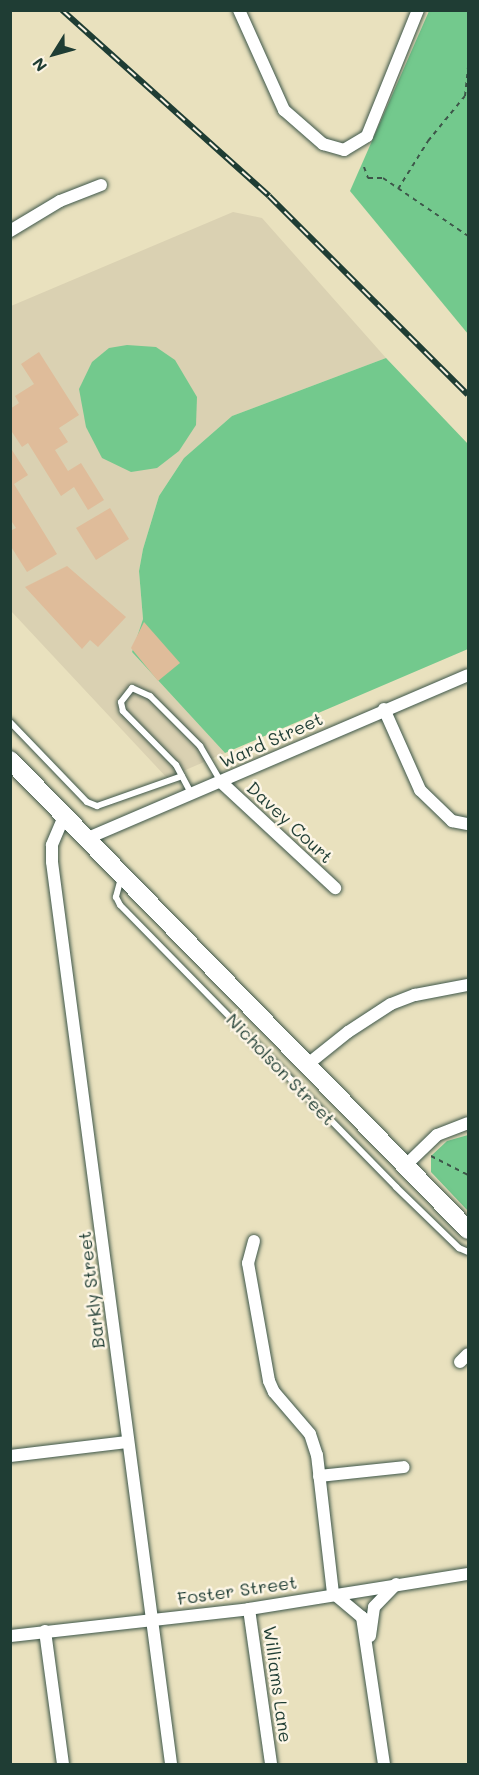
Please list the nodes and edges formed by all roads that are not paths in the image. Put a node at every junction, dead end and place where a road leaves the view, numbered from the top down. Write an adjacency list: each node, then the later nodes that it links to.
1 (239, 10): 2 (street)
2 (418, 10)
3 (101, 185): 4 (street)
4 (10, 231)
5 (468, 675): 6 (street, Ward Street)
6 (384, 709): 10 (street, Ward Street); 13 (street)
7 (10, 722): 9 (lane)
8 (10, 760): 12 (street, Nicholson Street)
9 (182, 776): 10 (lane); 11 (lane)
10 (221, 782): 11 (street, Ward Street); 16 (street, Davey Court)
11 (191, 793): 14 (street, Ward Street)
12 (65, 814): 14 (street, Nicholson Street); 24 (street, Barkly Street)
13 (468, 825)
14 (88, 838): 15 (street, Nicholson Street)
15 (122, 873): 18 (street, Nicholson Street); 23 (lane, Nicholson Street)
16 (335, 888)
17 (468, 985): 18 (street)
18 (308, 1064): 20 (street, Nicholson Street)
19 (468, 1123): 20 (street)
20 (406, 1165): 21 (street, Nicholson Street)
21 (468, 1230)
22 (255, 1241): 27 (street)
23 (468, 1252)
24 (127, 1442): 25 (street); 32 (street, Barkly Street)
25 (10, 1456)
26 (404, 1467): 27 (street)
27 (319, 1476): 30 (street)
28 (468, 1574): 29 (street, Foster Street)
29 (396, 1584): 30 (street, Foster Street); 35 (street)
30 (333, 1593): 31 (street, Foster Street); 35 (street)
31 (249, 1609): 32 (street, Foster Street); 38 (street, Williams Lane)
32 (153, 1620): 33 (street, Foster Street); 37 (street, Barkly Street)
33 (45, 1631): 34 (street, Foster Street); 36 (street)
34 (10, 1636)
35 (369, 1643): 39 (street)
36 (63, 1764)
37 (171, 1764)
38 (271, 1764)
39 (384, 1764)

